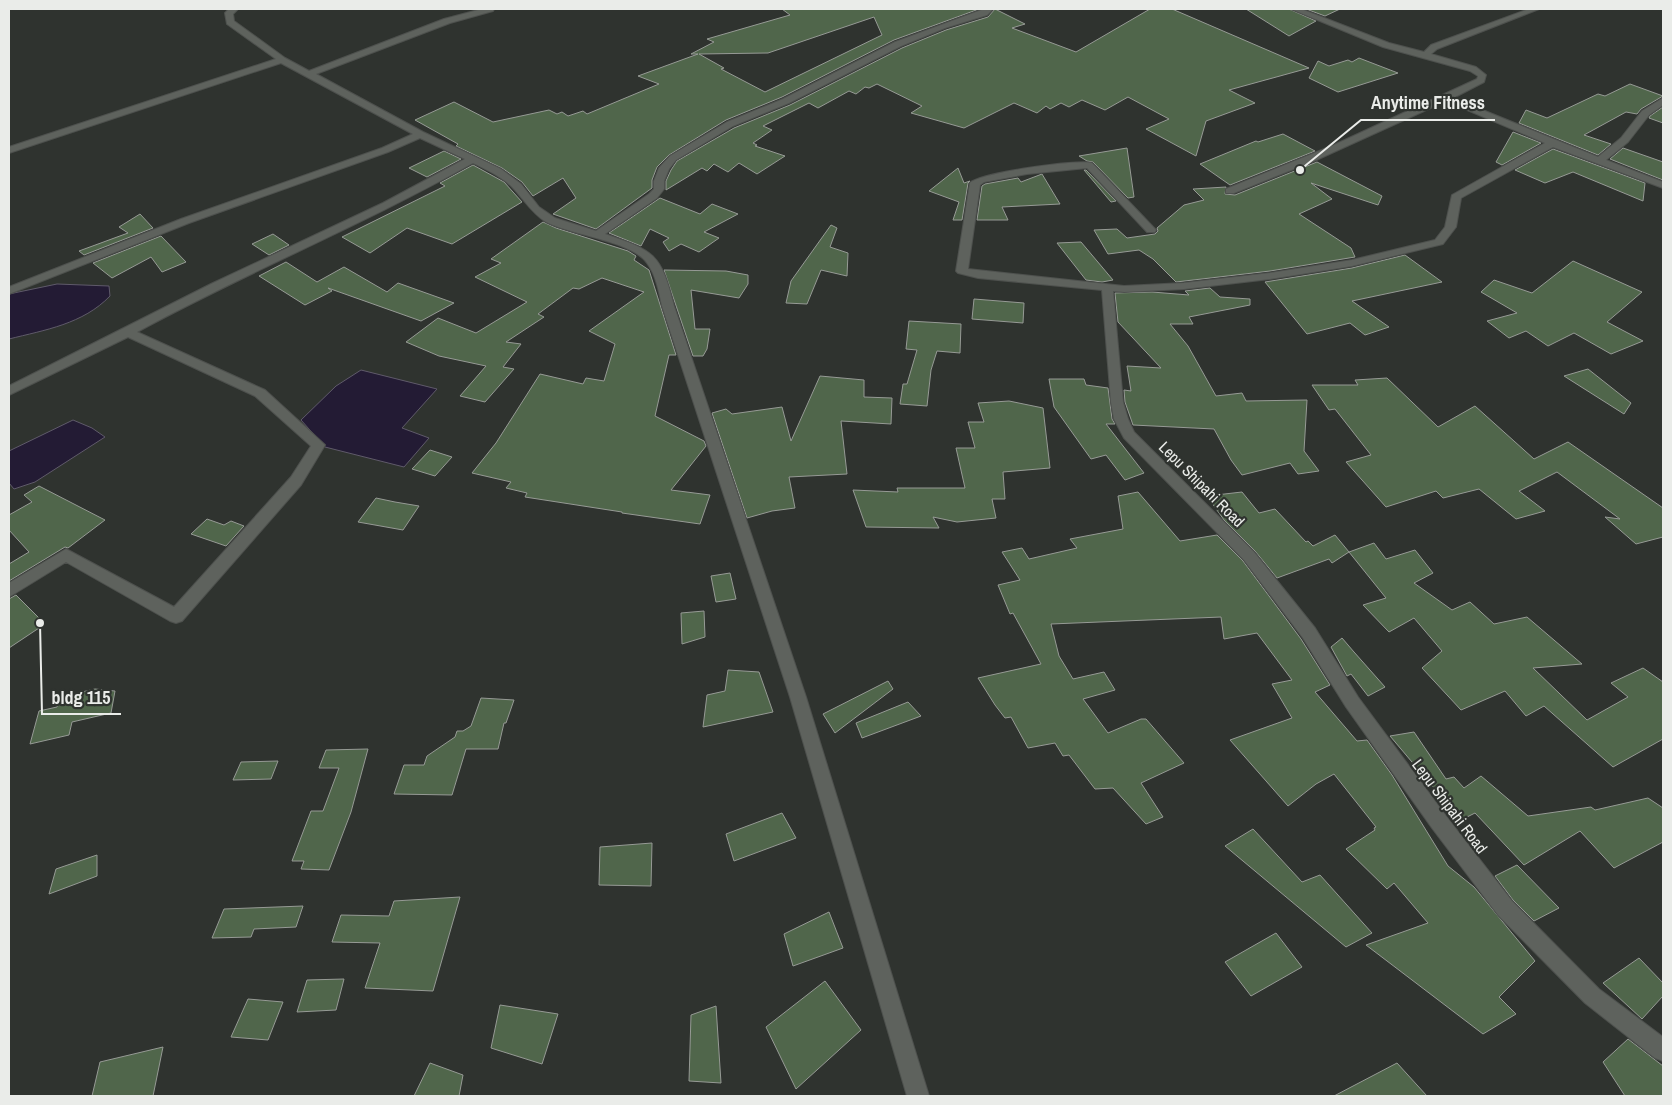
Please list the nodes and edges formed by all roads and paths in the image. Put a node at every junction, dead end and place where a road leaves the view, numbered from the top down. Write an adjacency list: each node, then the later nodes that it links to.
1 (234, 9): 7 (street)
2 (490, 9): 8 (street)
3 (989, 9): 19 (street)
4 (1295, 9): 6 (street)
5 (1535, 9): 6 (street)
6 (1426, 55): 9 (street)
7 (282, 60): 8 (street); 13 (street)
8 (308, 74): 11 (street)
9 (1446, 98): 12 (street); 17 (street)
10 (1663, 101): 15 (street)
11 (420, 134): 14 (street); 21 (street)
12 (1552, 143): 15 (street); 20 (street)
13 (9, 150)
14 (471, 160): 19 (street); 22 (street)
15 (1599, 161): 16 (street)
16 (1663, 185)
17 (1230, 191)
18 (1151, 230): 20 (street)
19 (597, 235): 26 (street)
20 (1107, 288): 25 (street, Lepu Shipahi Road)
21 (9, 291)
22 (130, 331): 23 (street); 24 (street)
23 (9, 391)
24 (9, 591)
25 (1663, 1050)
26 (918, 1096)

